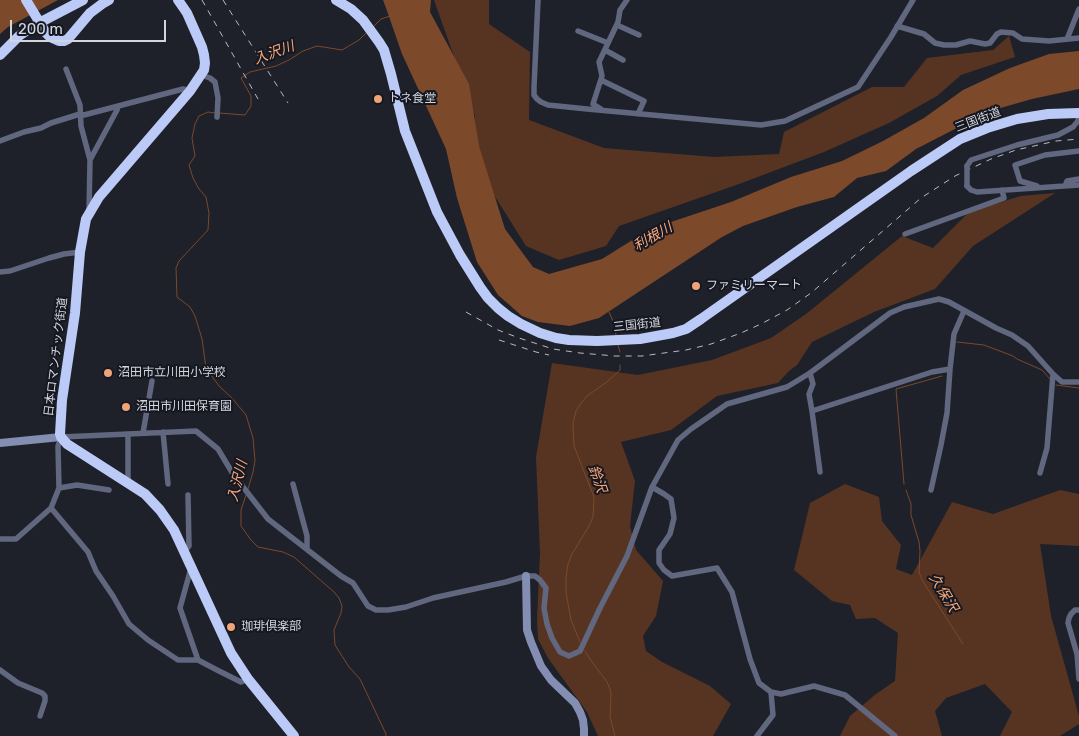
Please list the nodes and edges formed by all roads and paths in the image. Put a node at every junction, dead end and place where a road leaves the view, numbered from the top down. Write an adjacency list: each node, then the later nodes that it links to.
1 (26, 0): 10 (highway)
2 (83, 0): 10 (highway)
3 (109, 0): 10 (highway)
4 (178, 0): 22 (highway)
5 (336, 0): 27 (highway, 三国街道)
6 (538, 0): 26 (street)
7 (627, 0): 11 (street)
8 (913, 0): 12 (street)
9 (1079, 9): 16 (street)
10 (39, 23): 19 (highway)
11 (616, 24): 14 (street); 17 (street)
12 (897, 26): 16 (street); 29 (street)
13 (578, 31): 17 (street)
14 (639, 35)
15 (1079, 38): 16 (street)
16 (1067, 39)
17 (608, 43): 18 (street)
18 (605, 50): 20 (street); 23 (street)
19 (0, 55)
20 (623, 60)
21 (66, 69): 28 (street)
22 (202, 75): 24 (highway, 日本ロマンチック街道); 30 (street)
23 (601, 80): 26 (street); 29 (street)
24 (190, 91): 25 (street); 39 (highway, 日本ロマンチック街道)
25 (118, 106): 28 (street); 33 (street)
26 (602, 110): 29 (street)
27 (1079, 113): 38 (street, bridge)
28 (80, 114): 31 (street); 33 (street)
29 (638, 114)
30 (217, 117)
31 (0, 142)
32 (1079, 151): 37 (street)
33 (90, 160): 39 (street)
34 (1079, 180): 36 (street)
35 (1079, 185): 36 (street)
36 (1065, 186): 37 (street)
37 (1042, 187): 38 (street)
38 (1002, 190): 40 (street)
39 (89, 213): 41 (highway, 日本ロマンチック街道)
40 (905, 234)
41 (80, 252): 42 (street); 53 (highway, 日本ロマンチック街道)
42 (0, 272)
43 (964, 311): 44 (street); 45 (street); 46 (street)
44 (950, 369): 49 (street); 63 (street)
45 (810, 373): 49 (street); 60 (street)
46 (1053, 374): 48 (street); 56 (street)
47 (152, 380): 52 (street)
48 (1079, 382)
49 (812, 411): 55 (street)
50 (162, 432): 52 (street); 58 (street); 67 (street)
51 (128, 434): 52 (street); 53 (street); 57 (street)
52 (143, 434)
53 (61, 437): 54 (street); 57 (highway); 61 (street)
54 (0, 443)
55 (820, 472)
56 (1040, 472)
57 (128, 483): 68 (highway)
58 (168, 484)
59 (293, 484): 67 (street)
60 (652, 487): 70 (street); 76 (street)
61 (59, 488): 62 (street); 65 (street)
62 (109, 490)
63 (931, 490)
64 (188, 494): 68 (street)
65 (51, 508): 66 (street); 72 (street)
66 (0, 539)
67 (307, 549): 70 (street)
68 (184, 552): 69 (highway)
69 (191, 568): 72 (street); 74 (highway)
70 (526, 576): 79 (street)
71 (1079, 610): 75 (street)
72 (198, 660): 74 (street)
73 (0, 670): 77 (street)
74 (248, 678): 78 (highway)
75 (1079, 679)
76 (771, 692): 80 (street); 81 (street)
77 (40, 716)
78 (294, 736)
79 (584, 736)
80 (758, 736)
81 (895, 736)

